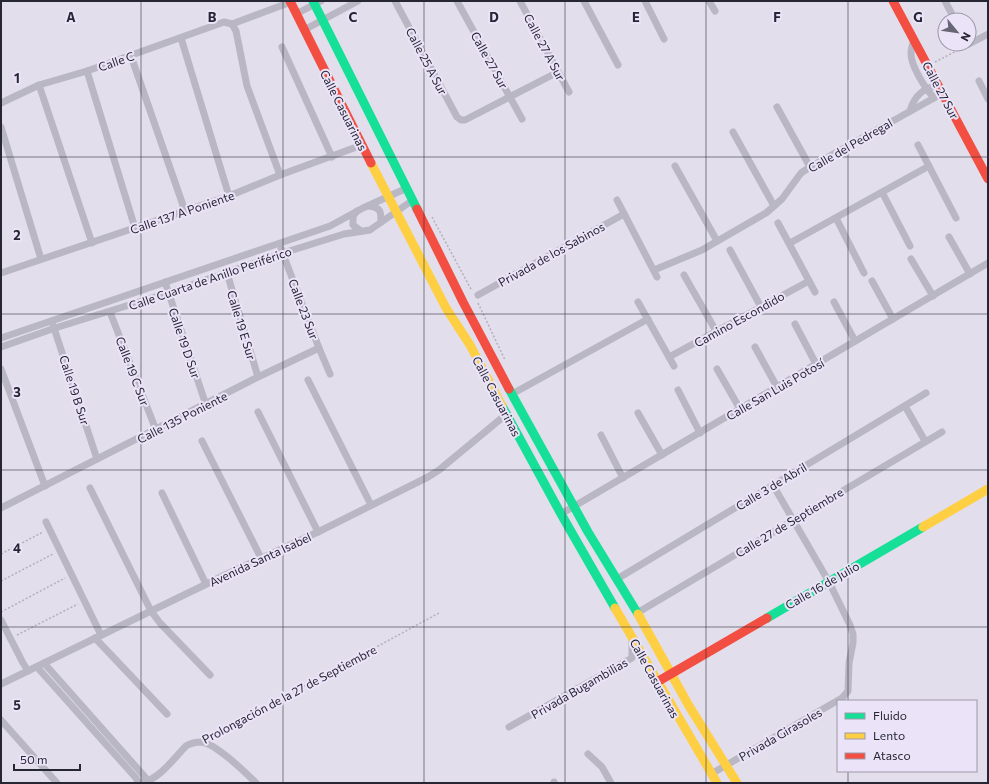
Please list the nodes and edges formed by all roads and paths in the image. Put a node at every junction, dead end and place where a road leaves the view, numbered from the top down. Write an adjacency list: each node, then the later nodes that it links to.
1 (290, 1): 14 (main road, Calle Casuarinas); 16 (street, Calle C)
2 (358, 1): 15 (street)
3 (395, 1): 35 (street, Calle 25 A Sur)
4 (458, 1): 35 (street, Calle 27 Sur)
5 (584, 1): 27 (street)
6 (645, 1): 20 (street)
7 (709, 1): 12 (street)
8 (893, 1): 21 (main road, Calle 27 Sur)
9 (945, 1): 13 (street)
10 (316, 2): 14 (street); 15 (main road, Calle Casuarinas)
11 (522, 2): 29 (street, Calle 27 A Sur)
12 (714, 11)
13 (951, 12)
14 (296, 14): 17 (main road, Calle Casuarinas)
15 (322, 20): 17 (street); 52 (main road, Calle Casuarinas)
16 (232, 24): 19 (street, Calle C); 50 (street)
17 (304, 30): 45 (main road, Calle Casuarinas)
18 (988, 34): 22 (street)
19 (180, 38): 25 (street, Calle C); 54 (street)
20 (664, 39)
21 (914, 40): 32 (street); 33 (main road, Calle 27 Sur)
22 (977, 40)
23 (282, 47): 46 (street)
24 (953, 52): 26 (path)
25 (131, 56): 28 (street, Calle C); 60 (street)
26 (940, 59)
27 (618, 65)
28 (87, 71): 31 (street, Calle C); 68 (street)
29 (558, 72): 34 (street, Calle 27 A Sur); 35 (street)
30 (979, 81): 37 (street)
31 (39, 85): 38 (street, Calle C); 72 (street)
32 (927, 89): 33 (street); 36 (street); 40 (street)
33 (940, 89): 36 (street, Calle del Pedregal); 51 (main road, Calle 27 Sur)
34 (569, 92)
35 (510, 97): 41 (street, Calle 27 Sur)
36 (934, 98): 40 (street, Calle del Pedregal)
37 (988, 99)
38 (1, 103)
39 (777, 107): 49 (street)
40 (910, 111): 49 (street, Calle del Pedregal)
41 (522, 119)
42 (1, 127): 78 (street)
43 (733, 132): 59 (street)
44 (918, 145): 48 (street)
45 (362, 146): 46 (street, Calle 137 A Poniente); 55 (main road, Calle Casuarinas)
46 (332, 157): 50 (street, Calle 137 A Poniente)
47 (675, 166): 71 (street)
48 (929, 166): 53 (street); 65 (street)
49 (810, 167): 59 (street, Calle del Pedregal)
50 (280, 175): 54 (street, Calle 137 A Poniente)
51 (988, 179)
52 (407, 188): 55 (street, Calle Cuarta de Anillo Periférico); 56 (main road, Calle Casuarinas)
53 (882, 192): 64 (street); 75 (street)
54 (229, 196): 60 (street, Calle 137 A Poniente)
55 (388, 196): 58 (street, Calle Cuarta de Anillo Periférico); 62 (main road, Calle Casuarinas)
56 (413, 200): 62 (street, Calle Cuarta de Anillo Periférico); 121 (main road, Calle Casuarinas)
57 (617, 200): 63 (street)
58 (369, 206): 61 (street, Calle Cuarta de Anillo Periférico); 66 (street)
59 (774, 206): 71 (street, Calle del Pedregal)
60 (185, 211): 68 (street, Calle 137 A Poniente)
61 (357, 211): 69 (street); 73 (street, Calle Cuarta de Anillo Periférico)
62 (396, 211): 66 (street, Calle Cuarta de Anillo Periférico); 127 (main road, Calle Casuarinas)
63 (624, 214): 81 (street); 93 (street, Privada de los Sabinos)
64 (836, 218): 74 (street); 84 (street)
65 (956, 218)
66 (381, 222): 69 (street, Calle Cuarta de Anillo Periférico)
67 (778, 223): 74 (street)
68 (135, 228): 72 (street, Calle 137 A Poniente)
69 (361, 231): 77 (street, Calle Cuarta de Anillo Periférico)
70 (949, 237): 85 (street)
71 (717, 241): 81 (street, Calle del Pedregal)
72 (92, 243): 78 (street, Calle 137 A Poniente)
73 (279, 243): 77 (street, Calle 23 Sur); 90 (street, Calle Cuarta de Anillo Periférico)
74 (790, 243): 88 (street)
75 (910, 246)
76 (730, 250): 97 (street)
77 (282, 253): 83 (street, Calle Cuarta de Anillo Periférico); 109 (street, Calle 23 Sur)
78 (41, 259): 82 (street, Calle 137 A Poniente)
79 (911, 259): 94 (street)
80 (988, 263): 85 (street, Calle San Luis Potosí)
81 (654, 270): 87 (street)
82 (1, 273)
83 (227, 273): 92 (street, Calle Cuarta de Anillo Periférico); 116 (street, Calle 19 E Sur)
84 (864, 273)
85 (970, 274): 94 (street, Calle San Luis Potosí)
86 (684, 275): 104 (street)
87 (657, 277)
88 (809, 281): 91 (street); 97 (street, Camino Escondido)
89 (872, 281): 100 (street)
90 (165, 282): 92 (street, Calle 19 D Sur); 101 (street, Calle Cuarta de Anillo Periférico)
91 (815, 292)
92 (168, 293): 98 (street, Calle Cuarta de Anillo Periférico); 122 (street, Calle 19 D Sur)
93 (478, 295)
94 (933, 296): 100 (street, Calle San Luis Potosí)
95 (638, 302): 99 (street)
96 (834, 302): 106 (street)
97 (761, 307): 104 (street, Camino Escondido)
98 (110, 312): 103 (street, Calle Cuarta de Anillo Periférico); 128 (street, Calle 19 C Sur)
99 (648, 319): 110 (street); 121 (street)
100 (893, 319): 106 (street, Calle San Luis Potosí)
101 (52, 320): 103 (street, Calle 19 B Sur); 105 (street, Calle Cuarta de Anillo Periférico)
102 (795, 324): 111 (street)
103 (55, 328): 107 (street, Calle Cuarta de Anillo Periférico); 135 (street, Calle 19 B Sur)
104 (716, 331): 110 (street, Camino Escondido)
105 (1, 338)
106 (855, 341): 111 (street, Calle San Luis Potosí)
107 (1, 347)
108 (755, 347): 118 (street)
109 (319, 348): 115 (street, Calle 23 Sur); 116 (street, Calle 135 Poniente)
110 (669, 357): 112 (street)
111 (816, 364): 118 (street, Calle San Luis Potosí)
112 (674, 366)
113 (717, 368): 124 (street)
114 (1, 369): 138 (street)
115 (330, 374)
116 (258, 377): 122 (street, Calle 135 Poniente)
117 (308, 380): 142 (street)
118 (777, 387): 124 (street, Calle San Luis Potosí)
119 (678, 390): 129 (street)
120 (926, 393): 123 (street, Calle 3 de Abril)
121 (512, 394): 143 (main road, Calle Casuarinas)
122 (206, 405): 128 (street, Calle 135 Poniente)
123 (905, 406): 133 (street); 137 (street, Calle 3 de Abril)
124 (740, 409): 129 (street, Calle San Luis Potosí)
125 (258, 412): 148 (street)
126 (638, 413): 134 (street)
127 (507, 415): 142 (street, Avenida Santa Isabel); 145 (main road, Calle Casuarinas)
128 (156, 430): 135 (street, Calle 135 Poniente)
129 (700, 432): 134 (street, Calle San Luis Potosí)
130 (942, 432): 133 (street, Calle 27 de Septiembre)
131 (601, 434): 136 (street)
132 (202, 441): 151 (street)
133 (925, 441): 146 (street, Calle 27 de Septiembre)
134 (662, 455): 136 (street, Calle San Luis Potosí)
135 (97, 460): 138 (street, Calle 135 Poniente)
136 (623, 478): 143 (street, Calle San Luis Potosí)
137 (773, 485): 146 (street); 153 (street, Calle 3 de Abril)
138 (45, 486): 144 (street, Calle 135 Poniente)
139 (90, 488): 158 (street)
140 (988, 489): 155 (main road, Calle 16 de Julio)
141 (162, 493): 156 (street)
142 (371, 505): 148 (street, Avenida Santa Isabel)
143 (575, 506): 145 (street, Calle San Luis Potosí); 153 (main road, Calle Casuarinas)
144 (1, 508)
145 (561, 514): 164 (main road, Calle Casuarinas)
146 (794, 520): 155 (street); 161 (street, Calle 27 de Septiembre)
147 (48, 525): 149 (street); 150 (path)
148 (318, 532): 151 (street, Avenida Santa Isabel)
149 (60, 550): 152 (street); 154 (path)
150 (1, 554)
151 (261, 558): 156 (street, Avenida Santa Isabel)
152 (72, 575): 157 (street); 159 (path)
153 (617, 579): 161 (main road, Calle Casuarinas)
154 (1, 581)
155 (829, 582): 168 (main road, Calle 16 de Julio); 172 (street, Privada Girasoles)
156 (206, 584): 158 (street, Avenida Santa Isabel)
157 (85, 601): 163 (street); 165 (path)
158 (151, 611): 163 (street, Avenida Santa Isabel); 169 (street)
159 (1, 612)
160 (440, 613): 177 (path, Prolongación de la 27 de Septiembre)
161 (637, 613): 168 (main road, Calle Casuarinas)
162 (1, 620): 165 (street)
163 (98, 637): 166 (street, Avenida Santa Isabel); 174 (street)
164 (632, 638): 170 (main road, Calle Casuarinas); 176 (street, Privada Bugambilias)
165 (10, 639): 167 (street)
166 (40, 665): 167 (street, Avenida Santa Isabel); 181 (street); 184 (street)
167 (28, 671): 171 (street, Avenida Santa Isabel)
168 (671, 674): 170 (main road, Calle 16 de Julio); 179 (main road, Calle Casuarinas)
169 (210, 675)
170 (657, 682): 180 (main road, Calle Casuarinas)
171 (1, 684)
172 (839, 700)
173 (837, 701): 179 (street, Privada Girasoles)
174 (167, 714)
175 (1, 720): 183 (street)
176 (509, 728)
177 (201, 742): 181 (street, Prolongación de la 27 de Septiembre); 185 (street)
178 (588, 754): 182 (street)
179 (726, 765): 180 (street, Privada Girasoles); 187 (main road, Calle Casuarinas)
180 (710, 774): 186 (main road, Calle Casuarinas)
181 (147, 782): 184 (street)
182 (610, 782)
183 (57, 783)
184 (138, 783)
185 (256, 783)
186 (717, 783)
187 (737, 783)

